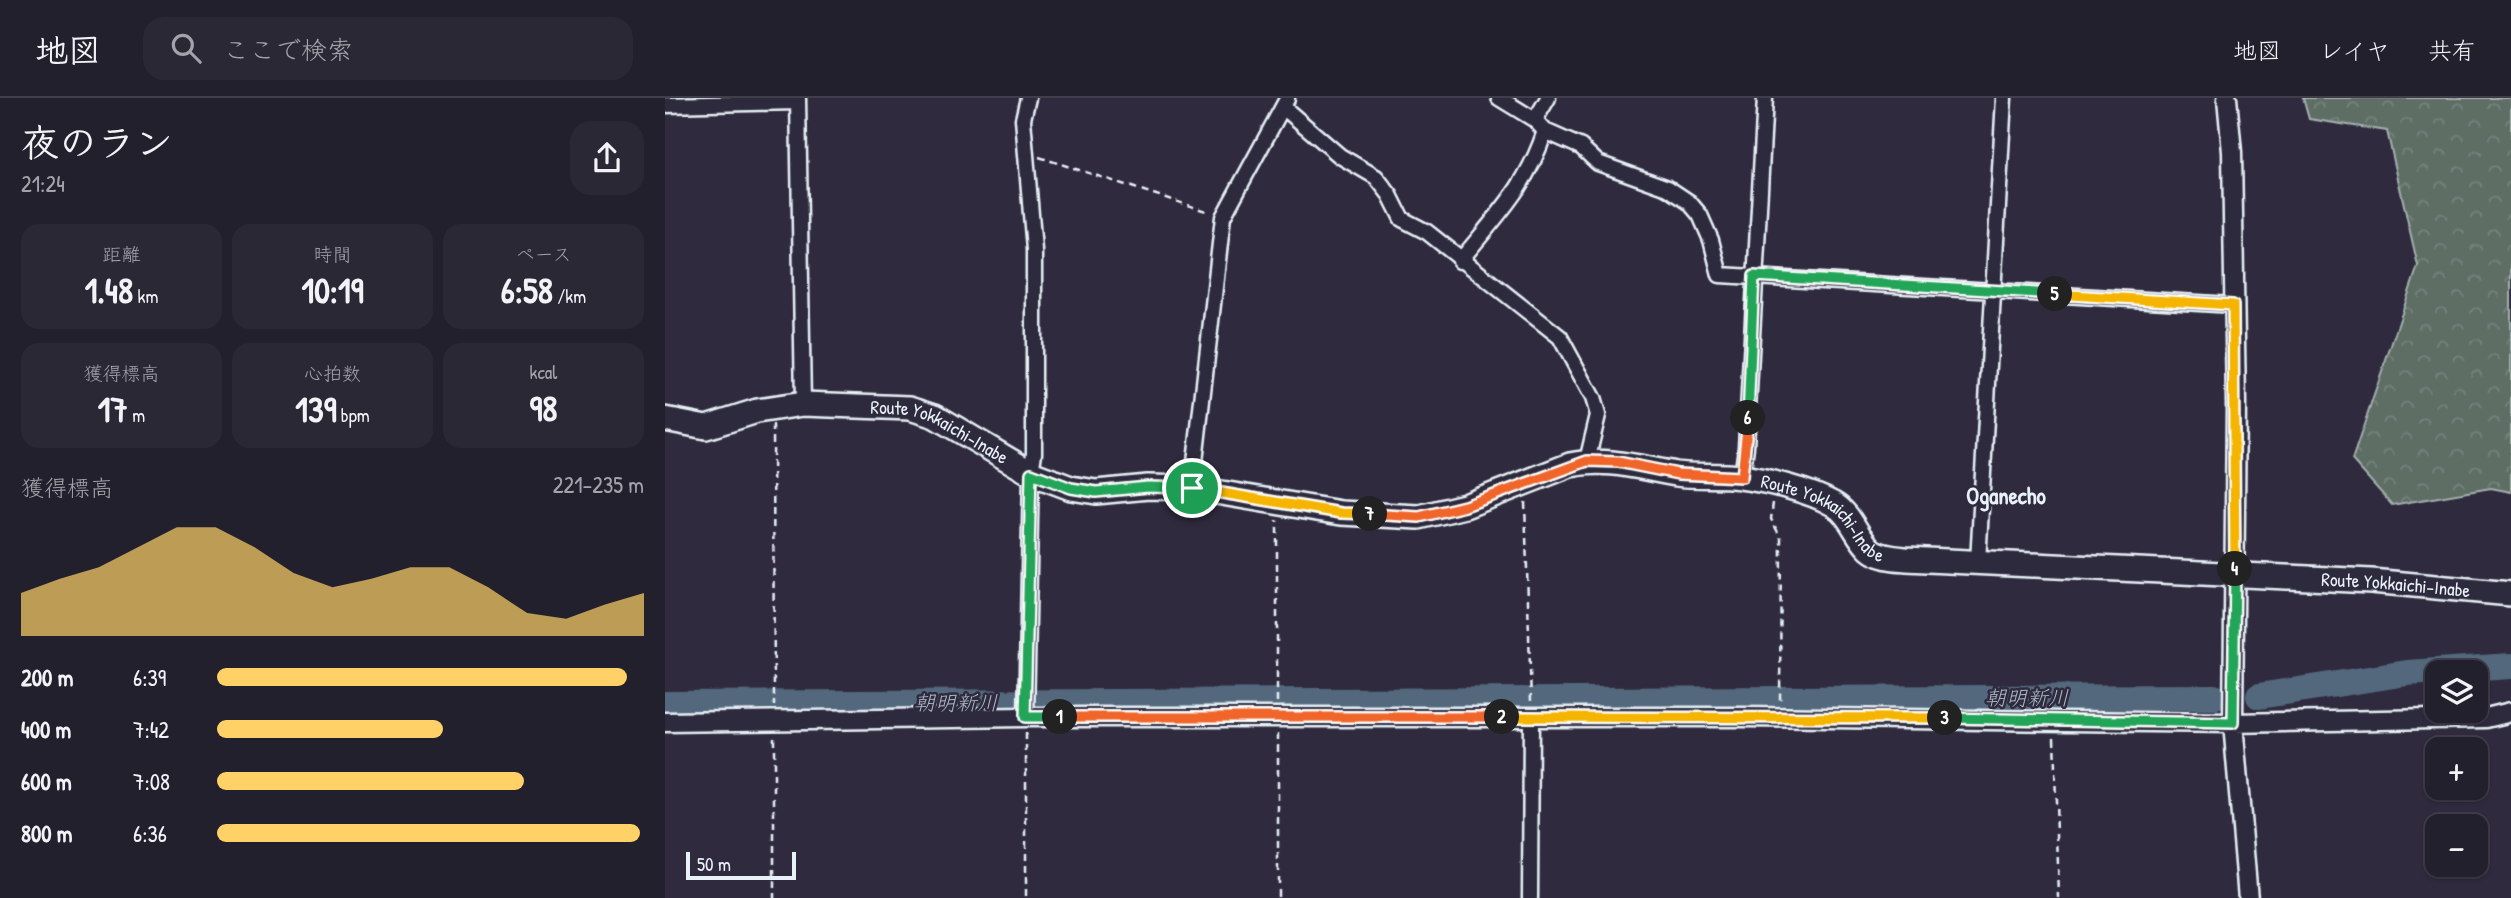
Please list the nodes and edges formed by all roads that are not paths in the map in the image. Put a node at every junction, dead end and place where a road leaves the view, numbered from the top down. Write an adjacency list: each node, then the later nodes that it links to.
1 (1028, 98): 18 (street)
2 (1500, 98): 10 (street)
3 (1548, 98): 10 (street)
4 (1765, 98): 12 (street)
5 (2004, 98): 13 (street)
6 (2227, 98): 14 (street)
7 (798, 100): 9 (street); 15 (street)
8 (1286, 102): 11 (street); 20 (street)
9 (665, 105)
10 (1540, 126): 11 (street); 12 (street)
11 (1460, 261): 17 (street)
12 (1754, 276): 13 (street); 19 (street)
13 (1993, 290): 14 (street); 21 (street)
14 (2233, 305): 22 (street)
15 (803, 404): 16 (main road, Route Yokkaichi-Inabe); 18 (main road, Route Yokkaichi-Inabe)
16 (665, 419)
17 (1587, 461): 19 (main road, Route Yokkaichi-Inabe); 20 (main road, Route Yokkaichi-Inabe)
18 (1031, 473): 20 (main road, Route Yokkaichi-Inabe); 24 (street)
19 (1742, 477): 21 (main road, Route Yokkaichi-Inabe)
20 (1192, 488)
21 (1978, 562): 22 (main road, Route Yokkaichi-Inabe)
22 (2235, 576): 23 (main road, Route Yokkaichi-Inabe); 28 (street)
23 (2511, 594)
24 (1026, 708): 25 (street); 27 (street)
25 (1531, 711): 28 (street); 29 (street)
26 (2511, 712): 28 (street)
27 (665, 722)
28 (2233, 723): 30 (street)
29 (1531, 898)
30 (2248, 898)

